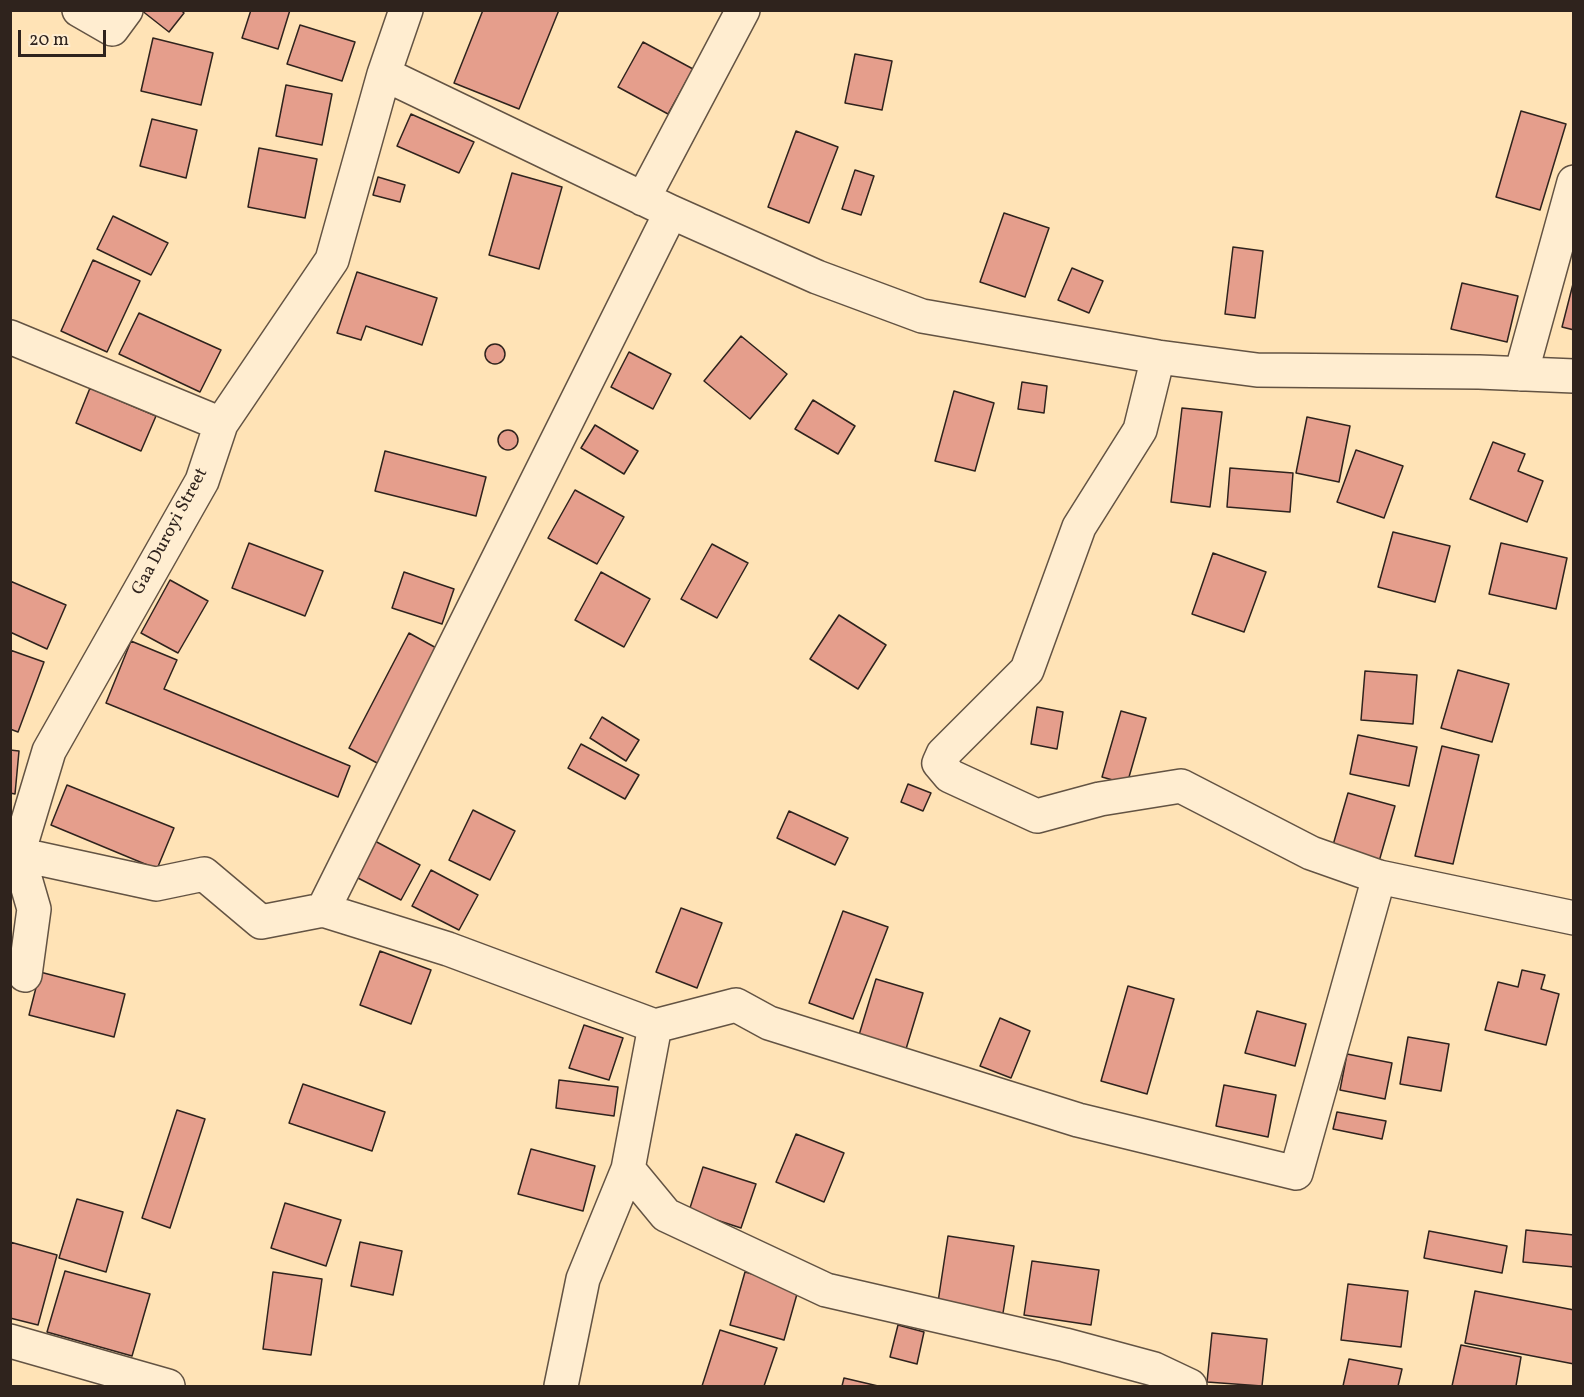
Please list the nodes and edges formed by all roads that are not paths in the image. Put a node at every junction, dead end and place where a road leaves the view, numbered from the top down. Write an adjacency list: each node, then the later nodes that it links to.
1 (79, 10): 2 (street)
2 (126, 10)
3 (406, 10): 5 (street, Gaa Duroyi Street)
4 (743, 10): 7 (street)
5 (384, 74): 7 (street); 12 (street, Gaa Duroyi Street)
6 (1574, 182): 10 (street)
7 (657, 206): 9 (street); 15 (street)
8 (10, 337): 12 (street)
9 (1158, 357): 10 (street); 14 (street)
10 (1521, 374): 11 (street)
11 (1574, 376)
12 (221, 424): 13 (street, Gaa Duroyi Street)
13 (13, 855): 15 (street); 17 (street)
14 (1379, 877): 16 (street); 18 (street)
15 (323, 910): 18 (street)
16 (1574, 918)
17 (25, 975)
18 (655, 1026): 19 (street)
19 (628, 1169): 22 (street); 23 (street)
20 (10, 1341): 21 (street)
21 (168, 1386)
22 (561, 1386)
23 (1190, 1386)

